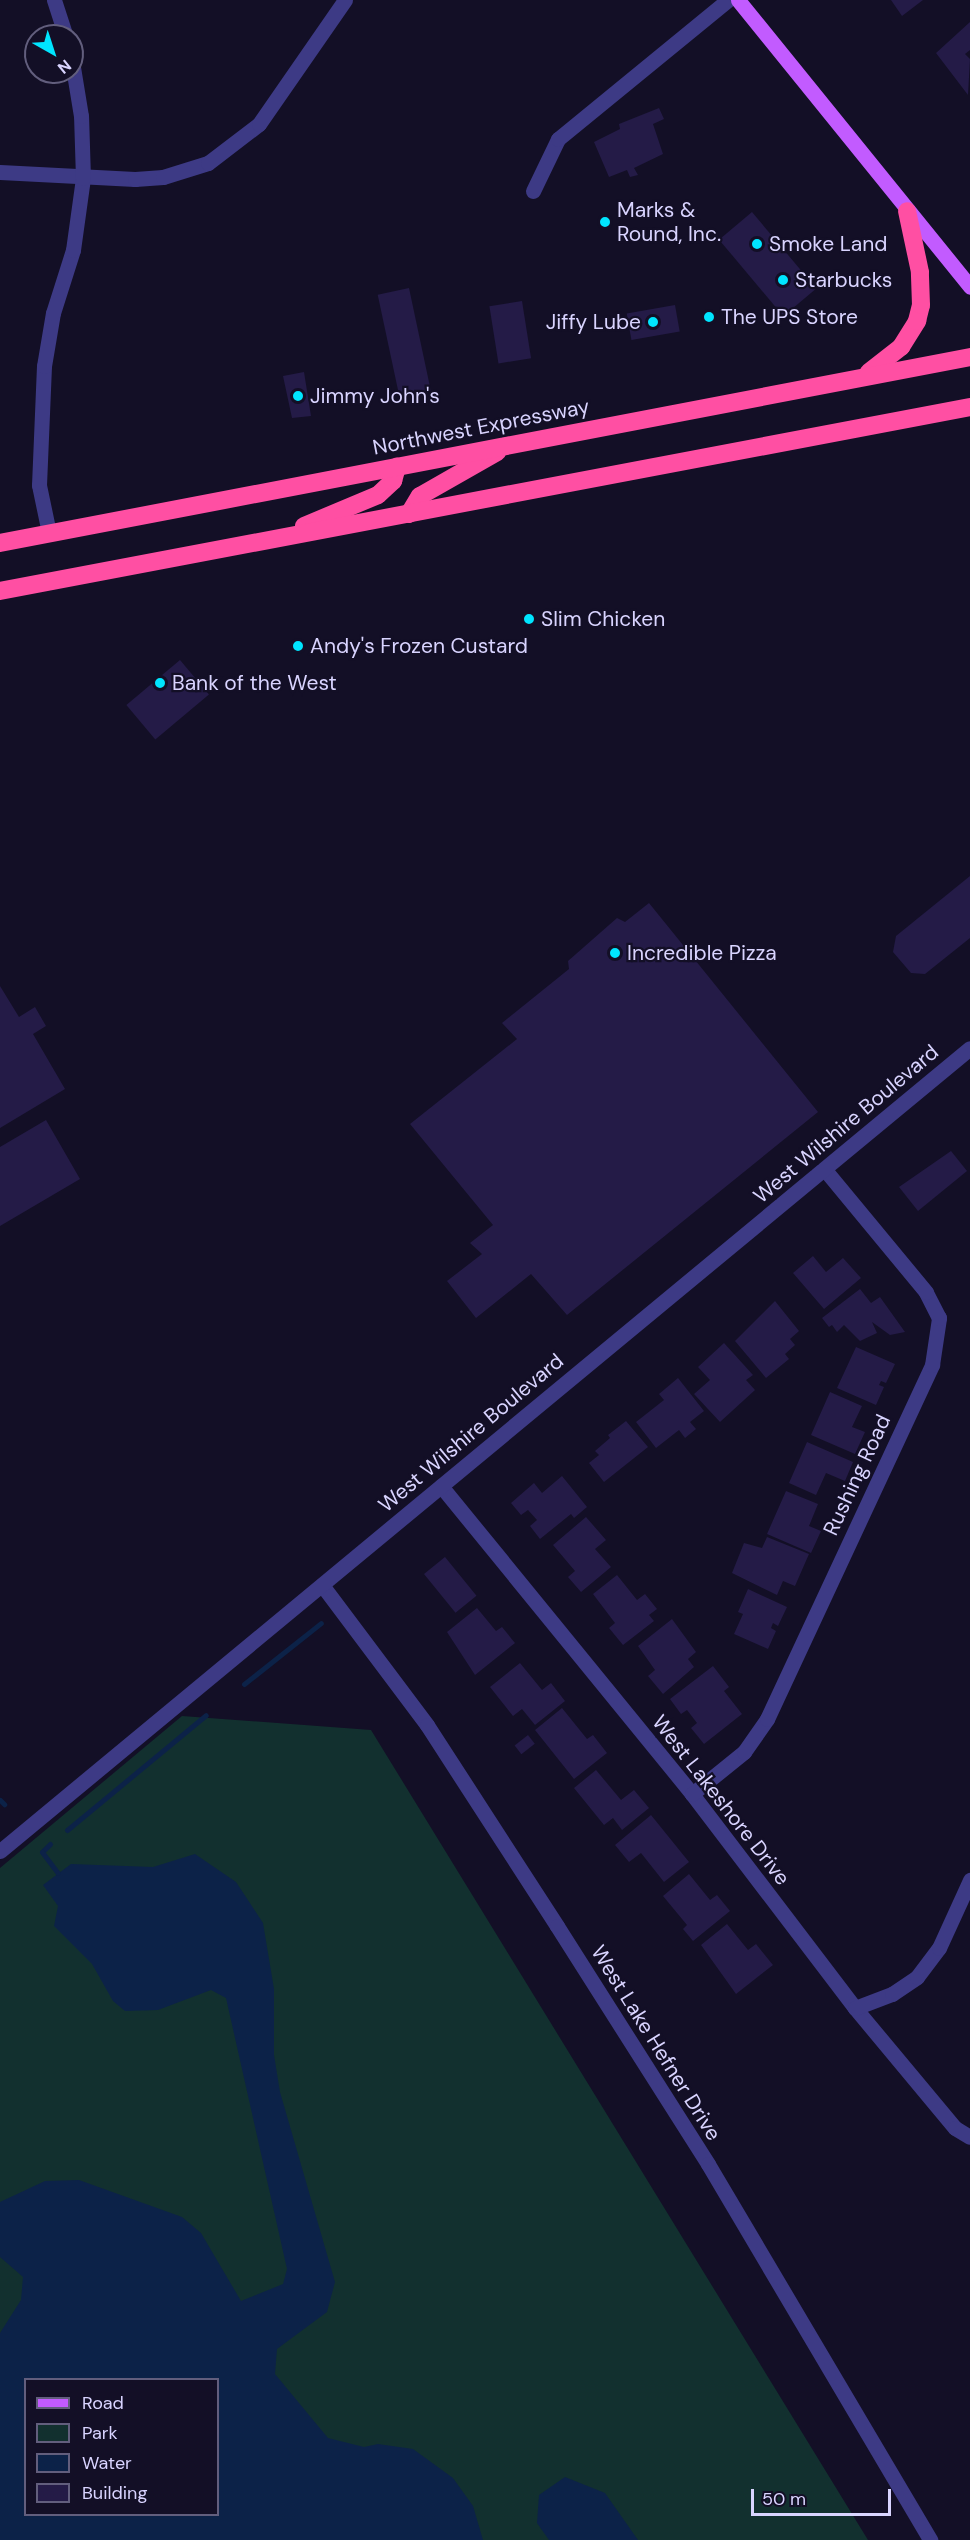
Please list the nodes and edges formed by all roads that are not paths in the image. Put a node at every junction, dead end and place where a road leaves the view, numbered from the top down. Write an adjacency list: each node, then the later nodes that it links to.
1 (54, 0): 5 (street)
2 (345, 0): 8 (street)
3 (728, 0): 9 (street)
4 (738, 0): 10 (main road)
5 (62, 24)
6 (76, 84): 8 (street)
7 (0, 172): 8 (street)
8 (83, 178): 18 (street)
9 (533, 191)
10 (907, 211): 11 (main road); 13 (highway)
11 (970, 287)
12 (970, 357): 13 (highway, Northwest Expressway)
13 (861, 378): 15 (highway, Northwest Expressway)
14 (970, 407): 17 (highway)
15 (514, 443): 16 (highway, Northwest Expressway); 17 (highway)
16 (397, 467): 18 (highway, Northwest Expressway); 19 (highway)
17 (409, 514): 19 (highway)
18 (49, 534): 20 (highway, Northwest Expressway)
19 (278, 538): 21 (highway)
20 (0, 543)
21 (0, 591)
22 (970, 1048): 23 (street, West Wilshire Boulevard)
23 (825, 1170): 24 (street, West Wilshire Boulevard); 26 (street, Rushing Road)
24 (441, 1486): 25 (street, West Wilshire Boulevard); 26 (street, West Lakeshore Drive)
25 (322, 1585): 27 (street, West Wilshire Boulevard); 31 (street, West Lake Hefner Drive)
26 (692, 1794): 29 (street, West Lakeshore Drive)
27 (0, 1851)
28 (970, 1880): 29 (street)
29 (855, 2008): 30 (street, West Lakeshore Drive)
30 (970, 2137)
31 (930, 2540)

